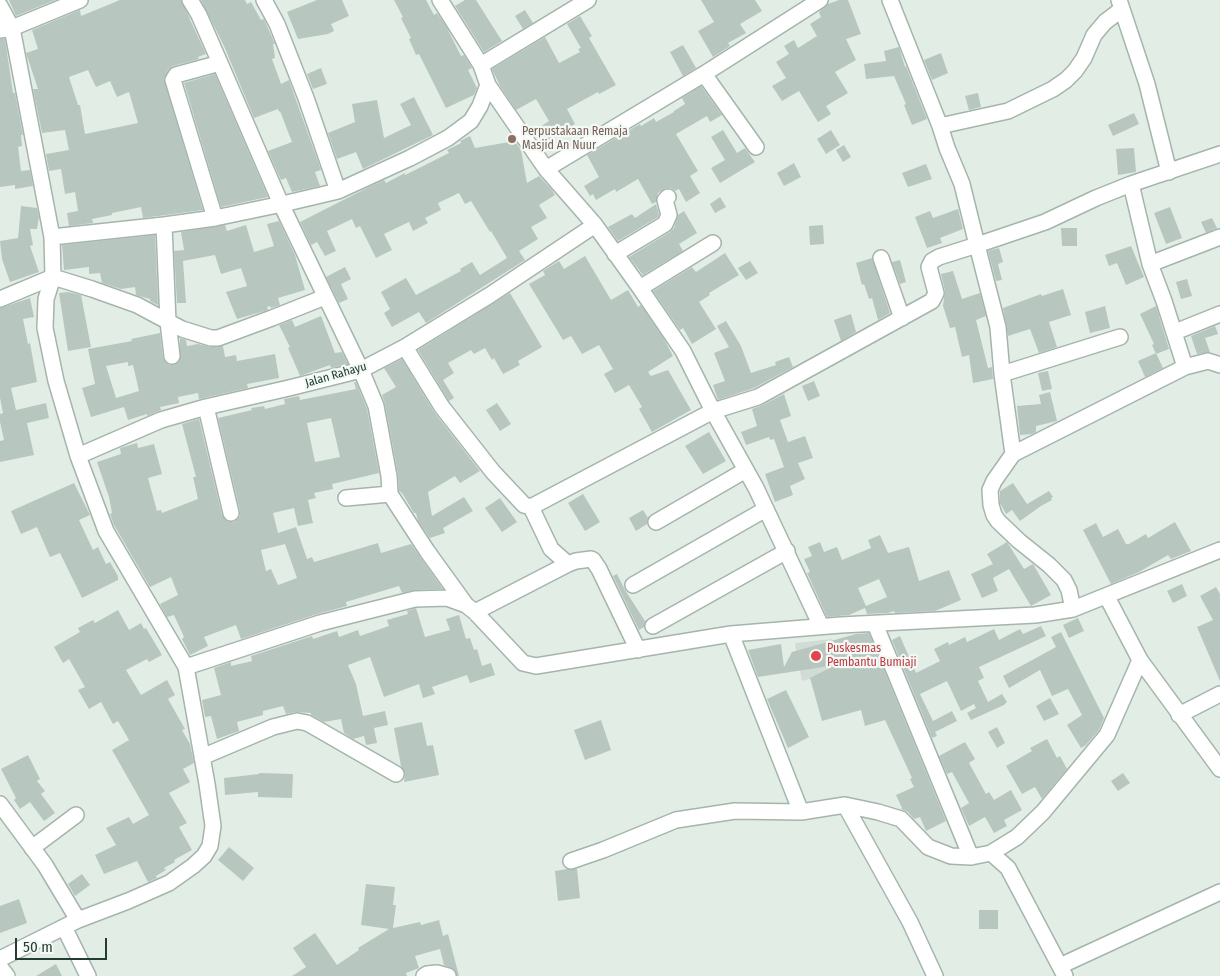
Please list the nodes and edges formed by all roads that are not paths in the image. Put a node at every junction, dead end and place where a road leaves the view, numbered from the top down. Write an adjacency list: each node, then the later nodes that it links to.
1 (80, 0): 10 (street)
2 (190, 0): 11 (street)
3 (264, 0): 21 (street)
4 (440, 0): 12 (street)
5 (588, 0): 12 (street)
6 (820, 0): 13 (street)
7 (890, 0): 15 (street)
8 (1121, 5): 15 (street); 19 (street)
9 (0, 6): 10 (street)
10 (6, 29): 28 (street)
11 (220, 62): 23 (street); 24 (street)
12 (481, 65): 14 (street)
13 (704, 74): 16 (street); 18 (street)
14 (488, 85): 18 (street); 21 (street)
15 (940, 126): 30 (street)
16 (756, 147)
17 (1220, 154): 19 (street)
18 (546, 169): 26 (street)
19 (1169, 172): 20 (street)
20 (1131, 184): 30 (street); 33 (street)
21 (338, 191): 23 (street)
22 (668, 197): 31 (street)
23 (281, 204): 24 (street); 36 (street)
24 (214, 218): 25 (street)
25 (164, 225): 28 (street); 40 (street)
26 (594, 225): 31 (street); 43 (street, Jalan Rahayu)
27 (1220, 236): 33 (street)
28 (52, 237): 34 (street)
29 (713, 242): 35 (street)
30 (977, 245): 39 (street); 48 (street)
31 (615, 254): 35 (street)
32 (881, 258): 39 (street)
33 (1150, 264): 41 (street)
34 (52, 278): 37 (street); 40 (street); 52 (street)
35 (640, 288): 50 (street)
36 (325, 297): 40 (street); 47 (street)
37 (0, 299)
38 (1220, 314): 41 (street)
39 (902, 318): 50 (street)
40 (168, 322): 44 (street)
41 (1175, 332): 46 (street)
42 (1120, 337): 48 (street)
43 (404, 347): 47 (street, Jalan Rahayu); 56 (street)
44 (172, 356)
45 (1220, 365): 46 (street)
46 (1185, 367): 51 (street)
47 (361, 370): 49 (street, Jalan Rahayu); 54 (street)
48 (1002, 374): 51 (street)
49 (206, 407): 52 (street, Jalan Rahayu); 58 (street)
50 (713, 411): 53 (street); 56 (street)
51 (1013, 454): 66 (street)
52 (78, 456): 73 (street)
53 (746, 470): 57 (street); 59 (street)
54 (390, 494): 55 (street); 65 (street)
55 (346, 498)
56 (532, 507): 62 (street)
57 (766, 509): 61 (street); 63 (street)
58 (231, 513)
59 (656, 522)
60 (1220, 550): 64 (street)
61 (787, 551): 68 (street); 69 (street)
62 (568, 564): 65 (street); 71 (street)
63 (633, 585)
64 (1107, 597): 66 (street); 72 (street)
65 (470, 609): 71 (street); 73 (street)
66 (1073, 609): 67 (street)
67 (875, 624): 69 (street); 85 (street)
68 (652, 626)
69 (821, 626): 70 (street)
70 (731, 634): 71 (street); 81 (street)
71 (638, 650)
72 (1140, 660): 75 (street); 84 (street)
73 (186, 667): 76 (street)
74 (1220, 694): 75 (street)
75 (1179, 715): 77 (street)
76 (202, 756): 78 (street); 88 (street)
77 (1220, 769)
78 (396, 774)
79 (0, 804): 83 (street)
80 (845, 805): 81 (street); 85 (street); 96 (street)
81 (801, 812): 86 (street)
82 (76, 815): 83 (street)
83 (32, 848): 88 (street)
84 (991, 853): 85 (street); 91 (street)
85 (971, 857)
86 (571, 861)
87 (1220, 892): 91 (street)
88 (70, 916): 89 (street); 93 (street)
89 (0, 959)
90 (0, 966): 92 (street)
91 (1062, 971)
92 (6, 976)
93 (88, 976)
94 (424, 976): 95 (street)
95 (448, 976)
96 (935, 976)

